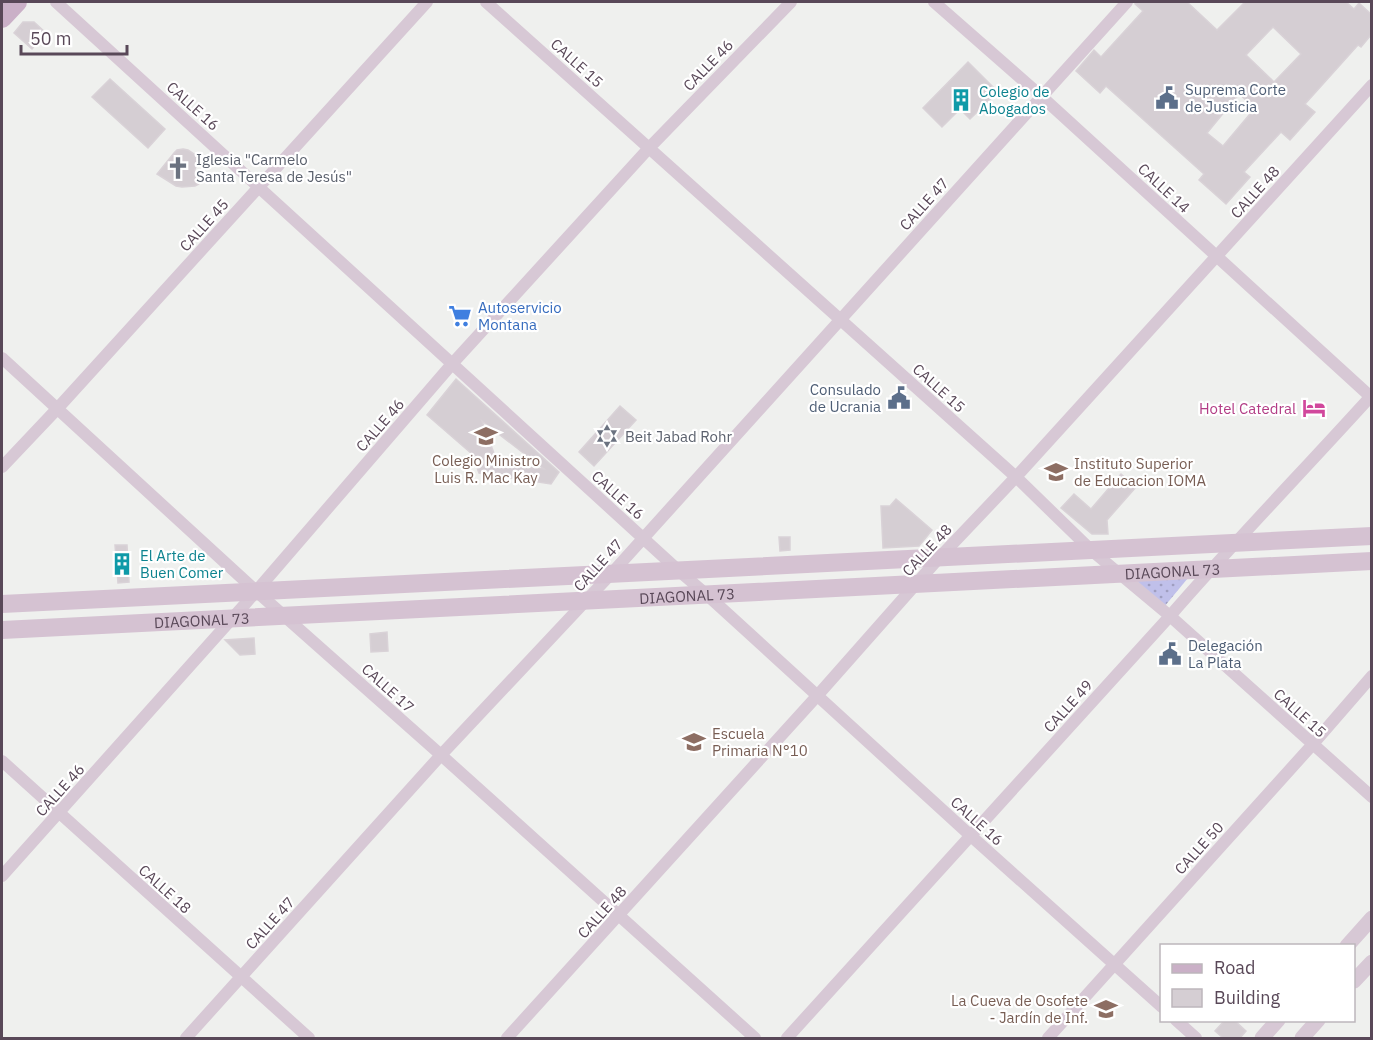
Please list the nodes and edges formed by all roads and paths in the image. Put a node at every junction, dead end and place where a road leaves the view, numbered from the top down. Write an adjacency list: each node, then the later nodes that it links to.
1 (17, 2): 8 (main road)
2 (56, 2): 12 (street, CALLE 16)
3 (427, 2): 12 (street, CALLE 45)
4 (486, 2): 11 (street, CALLE 15)
5 (791, 2): 11 (street, CALLE 46)
6 (934, 2): 10 (street, CALLE 14)
7 (1127, 2): 10 (street, CALLE 47)
8 (2, 18)
9 (1371, 85): 13 (street, CALLE 48)
10 (1041, 96): 13 (street, CALLE 14); 14 (street, CALLE 47)
11 (649, 148): 14 (street, CALLE 15); 16 (street, CALLE 46)
12 (259, 187): 16 (street, CALLE 16); 18 (street, CALLE 45)
13 (1216, 257): 17 (street, CALLE 14); 20 (street, CALLE 48)
14 (840, 320): 20 (street, CALLE 15); 22 (street, CALLE 47)
15 (2, 358): 18 (street, CALLE 17)
16 (452, 364): 22 (street, CALLE 16); 32 (street, CALLE 46)
17 (1371, 396): 23 (street, CALLE 49)
18 (57, 409): 19 (street, CALLE 45); 32 (street, CALLE 17)
19 (2, 467)
20 (1016, 477): 24 (street, CALLE 15); 25 (street, CALLE 48)
21 (1371, 536): 23 (main road, DIAGONAL 73)
22 (643, 538): 28 (street, CALLE 16); 30 (street, CALLE 47)
23 (1236, 543): 24 (main road, DIAGONAL 73); 27 (street, CALLE 49)
24 (1091, 550): 25 (main road, DIAGONAL 73); 29 (street, CALLE 15)
25 (939, 558): 28 (main road, DIAGONAL 73); 31 (street, CALLE 48)
26 (1371, 561): 27 (main road, DIAGONAL 73)
27 (1211, 569): 29 (main road, DIAGONAL 73); 37 (street, CALLE 49)
28 (679, 571): 30 (main road, DIAGONAL 73); 33 (street, CALLE 16)
29 (1119, 573): 31 (main road, DIAGONAL 73); 37 (street, CALLE 15)
30 (611, 574): 32 (main road, DIAGONAL 73); 34 (street, CALLE 47)
31 (916, 583): 33 (main road, DIAGONAL 73); 41 (street, CALLE 48)
32 (256, 591): 35 (main road, DIAGONAL 73); 36 (street, CALLE 17); 38 (street, CALLE 46)
33 (706, 594): 34 (main road, DIAGONAL 73); 41 (street, CALLE 16)
34 (587, 600): 36 (main road, DIAGONAL 73); 43 (street, CALLE 47)
35 (2, 604)
36 (285, 616): 38 (main road, DIAGONAL 73); 43 (street, CALLE 17)
37 (1170, 616): 42 (street, CALLE 15); 47 (street, CALLE 49)
38 (232, 619): 39 (main road, DIAGONAL 73); 46 (street, CALLE 46)
39 (2, 630)
40 (1371, 676): 42 (street, CALLE 50)
41 (817, 696): 47 (street, CALLE 16); 49 (street, CALLE 48)
42 (1313, 744): 45 (street, CALLE 15); 53 (street, CALLE 50)
43 (441, 755): 49 (street, CALLE 17); 54 (street, CALLE 47)
44 (2, 761): 46 (street, CALLE 18)
45 (1371, 797)
46 (59, 813): 48 (street, CALLE 46); 54 (street, CALLE 18)
47 (971, 836): 53 (street, CALLE 16); 64 (street, CALLE 49)
48 (2, 876)
49 (619, 915): 62 (street, CALLE 48); 63 (street, CALLE 17)
50 (1371, 918): 51 (street)
51 (1348, 944)
52 (1371, 962): 55 (street)
53 (1114, 965): 56 (street, CALLE 16); 65 (street, CALLE 50)
54 (241, 977): 60 (street, CALLE 47); 61 (street, CALLE 18)
55 (1355, 979)
56 (1160, 1006)
57 (1178, 1022): 66 (street)
58 (1276, 1022): 67 (street)
59 (1316, 1022): 68 (street)
60 (186, 1038)
61 (309, 1038)
62 (507, 1038)
63 (755, 1038)
64 (787, 1038)
65 (1048, 1038)
66 (1196, 1038)
67 (1262, 1038)
68 (1302, 1038)

